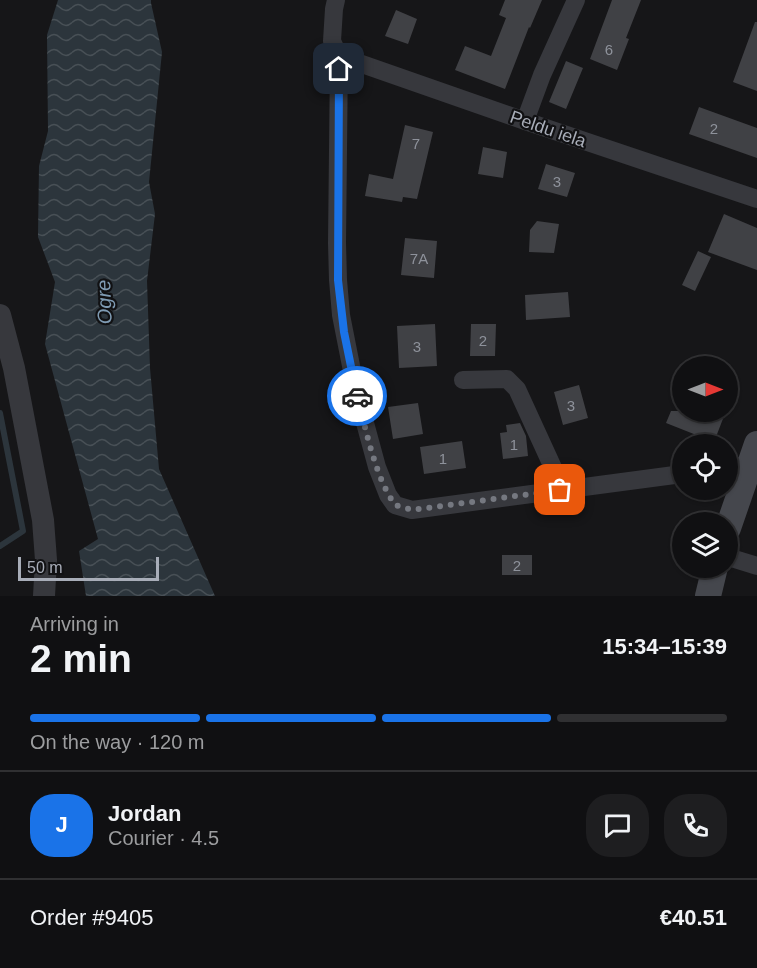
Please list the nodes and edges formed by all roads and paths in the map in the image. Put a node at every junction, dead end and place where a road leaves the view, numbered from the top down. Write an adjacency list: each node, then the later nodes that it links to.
1 (336, 0): 3 (street)
2 (576, 0): 4 (street)
3 (339, 56): 4 (street, Peldu iela); 10 (street)
4 (525, 121): 5 (street, Peldu iela)
5 (757, 199)
6 (0, 315): 15 (street)
7 (463, 380): 10 (street)
8 (748, 460): 11 (main road)
9 (672, 475): 10 (street)
10 (560, 490)
11 (733, 512)
12 (738, 560): 13 (street)
13 (757, 566)
14 (712, 578): 16 (main road)
15 (44, 596)
16 (708, 596)

